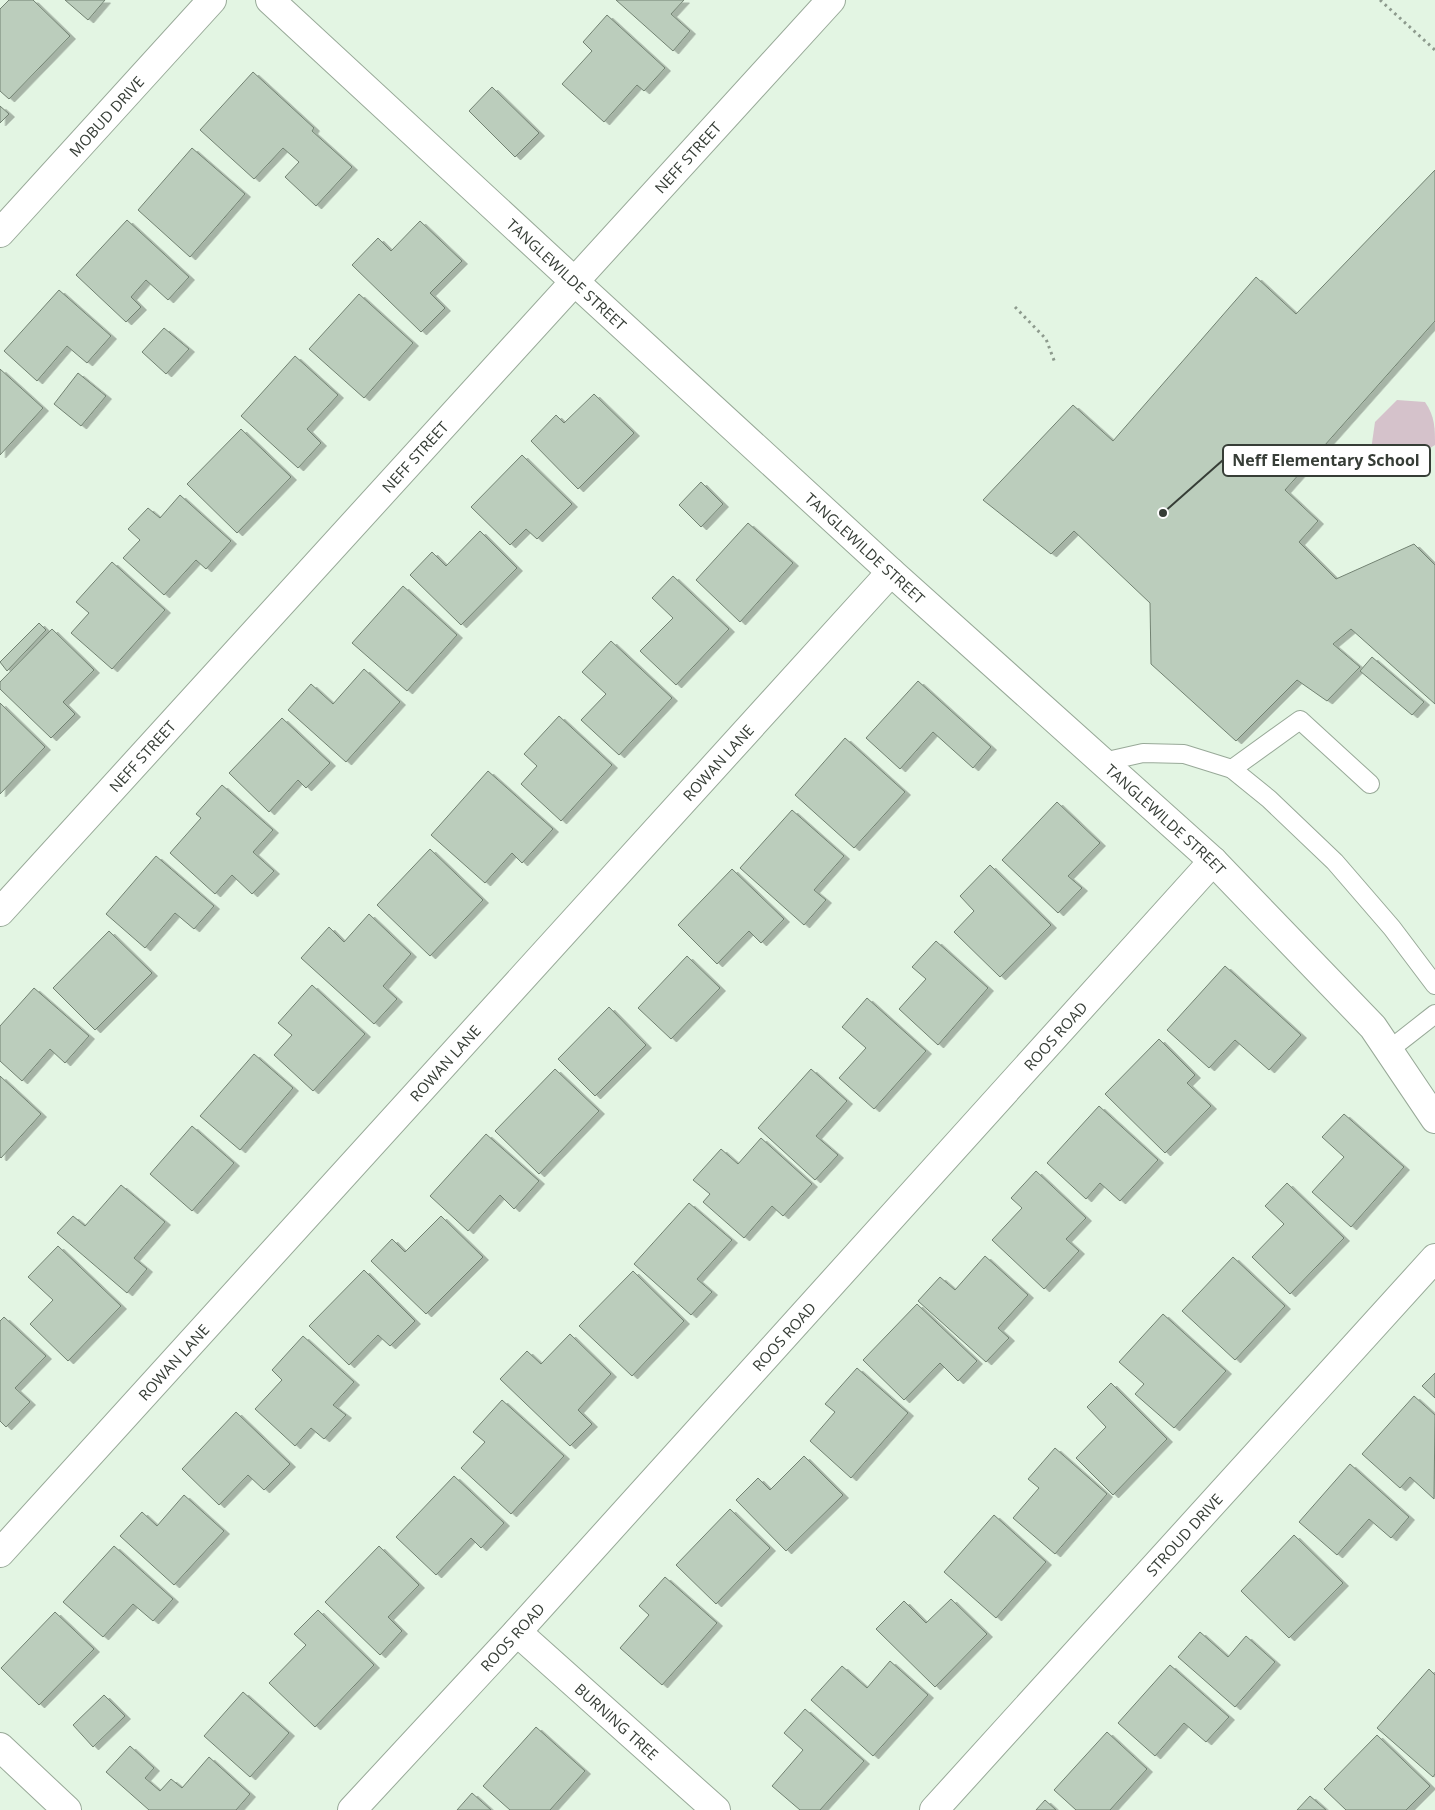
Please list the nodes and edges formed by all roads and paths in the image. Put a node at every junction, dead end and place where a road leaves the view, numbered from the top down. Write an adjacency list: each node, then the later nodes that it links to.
1 (212, 0): 6 (street, MOBUD DRIVE)
2 (270, 0): 7 (street, TANGLEWILDE STREET)
3 (831, 0): 7 (street, NEFF STREET)
4 (1380, 0): 5 (path)
5 (1435, 50)
6 (0, 233)
7 (574, 281): 10 (street, TANGLEWILDE STREET); 15 (street, NEFF STREET)
8 (1015, 307): 9 (path)
9 (1055, 363)
10 (891, 572): 11 (street, TANGLEWILDE STREET); 21 (street, ROWAN LANE)
11 (1103, 762): 12 (lane); 14 (street, TANGLEWILDE STREET)
12 (1232, 769): 13 (lane); 16 (lane)
13 (1370, 784)
14 (1213, 861): 18 (street, TANGLEWILDE STREET); 22 (street, ROOS ROAD)
15 (0, 912)
16 (1435, 985)
17 (1435, 1014): 18 (lane)
18 (1389, 1050): 19 (street, TANGLEWILDE STREET)
19 (1435, 1119)
20 (1435, 1258): 27 (street, STROUD DRIVE)
21 (0, 1553)
22 (517, 1632): 25 (street, ROOS ROAD); 26 (street, BURNING TREE)
23 (0, 1747): 24 (street)
24 (67, 1810)
25 (352, 1810)
26 (716, 1810)
27 (934, 1810)

